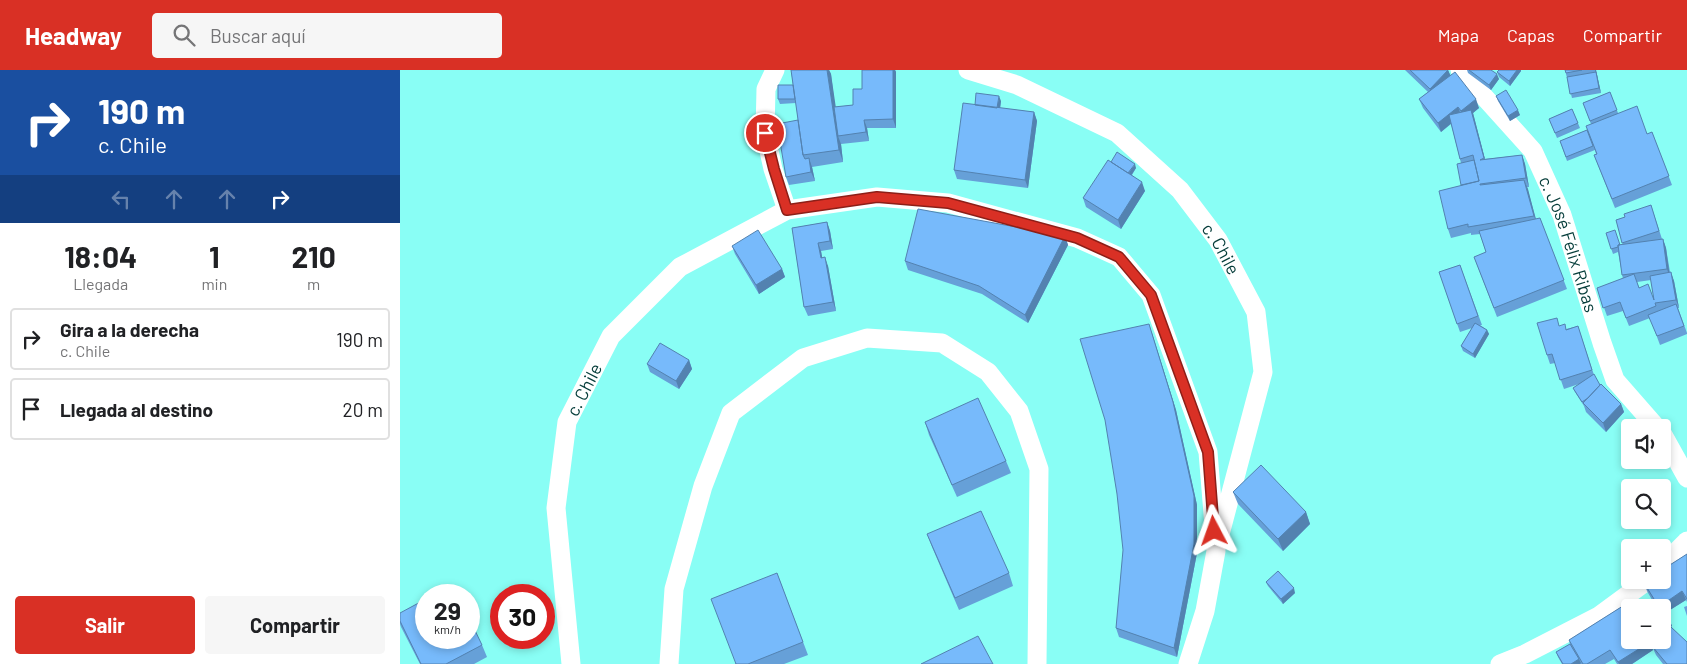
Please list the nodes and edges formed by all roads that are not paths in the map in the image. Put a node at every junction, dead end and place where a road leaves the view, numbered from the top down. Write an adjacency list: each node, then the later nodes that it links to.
1 (775, 70): 4 (street)
2 (968, 70): 9 (street, c. Chile)
3 (1460, 70): 5 (street, c. José Félix Ribas)
4 (787, 210): 9 (street, c. Chile); 12 (street, c. Chile)
5 (1650, 419)
6 (1671, 449): 7 (street)
7 (1687, 478)
8 (1687, 541): 10 (street)
9 (1216, 551): 15 (street, c. Chile)
10 (1671, 557)
11 (1636, 589): 16 (street)
12 (571, 664)
13 (669, 664): 14 (street)
14 (1037, 664)
15 (1188, 664)
16 (1500, 664)

